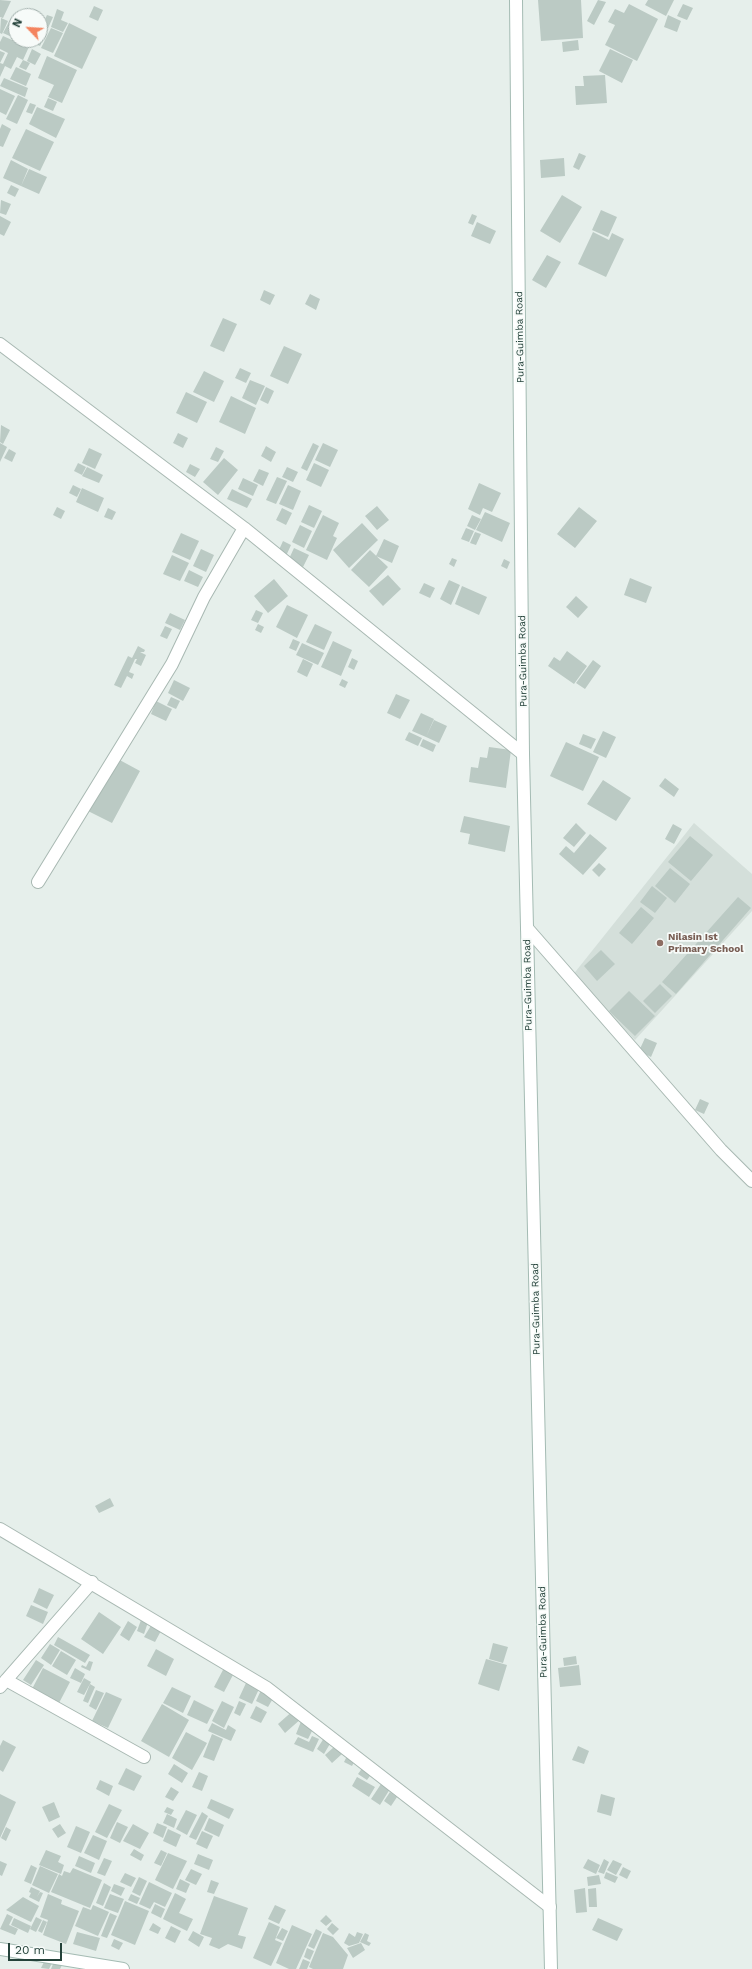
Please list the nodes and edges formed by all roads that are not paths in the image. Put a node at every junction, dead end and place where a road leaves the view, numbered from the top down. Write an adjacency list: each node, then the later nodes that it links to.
1 (516, 0): 4 (street, Pura-Guimba Road)
2 (0, 344): 3 (street)
3 (244, 528): 4 (street); 5 (street)
4 (524, 754): 6 (street, Pura-Guimba Road)
5 (38, 882)
6 (527, 928): 7 (street); 12 (street, Pura-Guimba Road)
7 (752, 1181)
8 (0, 1528): 9 (street)
9 (92, 1582): 10 (street); 12 (street)
10 (3, 1683): 11 (street)
11 (144, 1757)
12 (550, 1907): 15 (street, Pura-Guimba Road)
13 (0, 1949): 14 (street)
14 (123, 1969)
15 (551, 1969)

